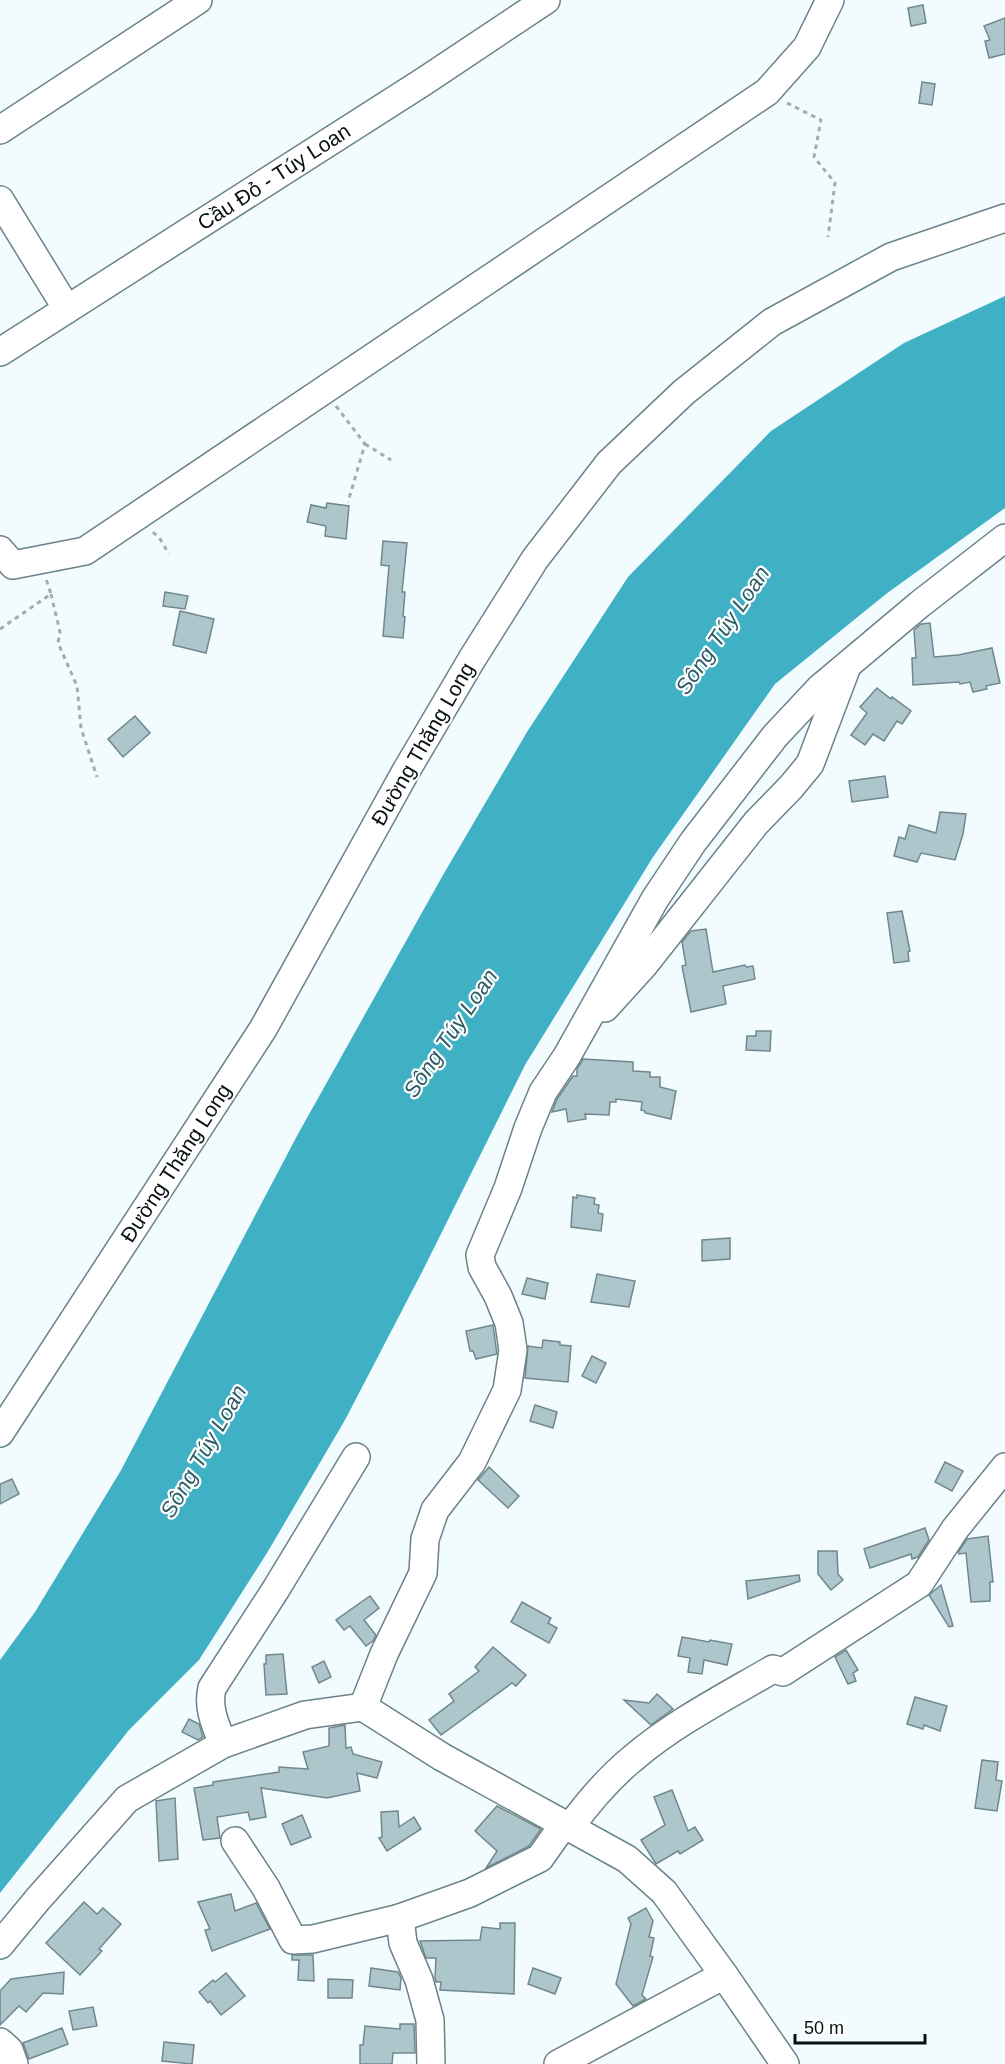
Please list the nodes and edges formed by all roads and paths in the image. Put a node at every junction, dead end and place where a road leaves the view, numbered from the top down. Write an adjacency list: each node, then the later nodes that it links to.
1 (198, 0): 5 (street)
2 (546, 0): 9 (street, Cầu Đỏ - Túy Loan)
3 (830, 0): 4 (street)
4 (767, 92): 8 (path); 11 (street)
5 (0, 130)
6 (0, 200): 9 (street)
7 (1005, 218): 24 (street, Đường Thăng Long)
8 (828, 237)
9 (67, 309): 10 (street, Cầu Đỏ - Túy Loan)
10 (0, 352)
11 (324, 390): 12 (path); 15 (street)
12 (365, 444): 13 (path); 14 (path)
13 (391, 460)
14 (348, 502)
15 (137, 516): 17 (path); 18 (street)
16 (1005, 538): 21 (street)
17 (169, 554)
18 (13, 561): 19 (path)
19 (51, 594): 20 (path); 22 (path)
20 (0, 629)
21 (848, 664): 23 (street); 23 (street)
22 (97, 777)
23 (582, 1029): 27 (street)
24 (0, 1433)
25 (356, 1457): 28 (street)
26 (1005, 1467): 29 (street)
27 (363, 1707): 28 (street); 29 (street)
28 (223, 1744): 32 (street)
29 (567, 1826): 31 (street); 33 (street)
30 (235, 1841): 31 (street)
31 (400, 1918): 36 (street)
32 (0, 1945)
33 (724, 1975): 37 (street); 38 (street)
34 (0, 2042): 35 (street)
35 (14, 2064)
36 (431, 2064)
37 (558, 2064)
38 (785, 2064)

